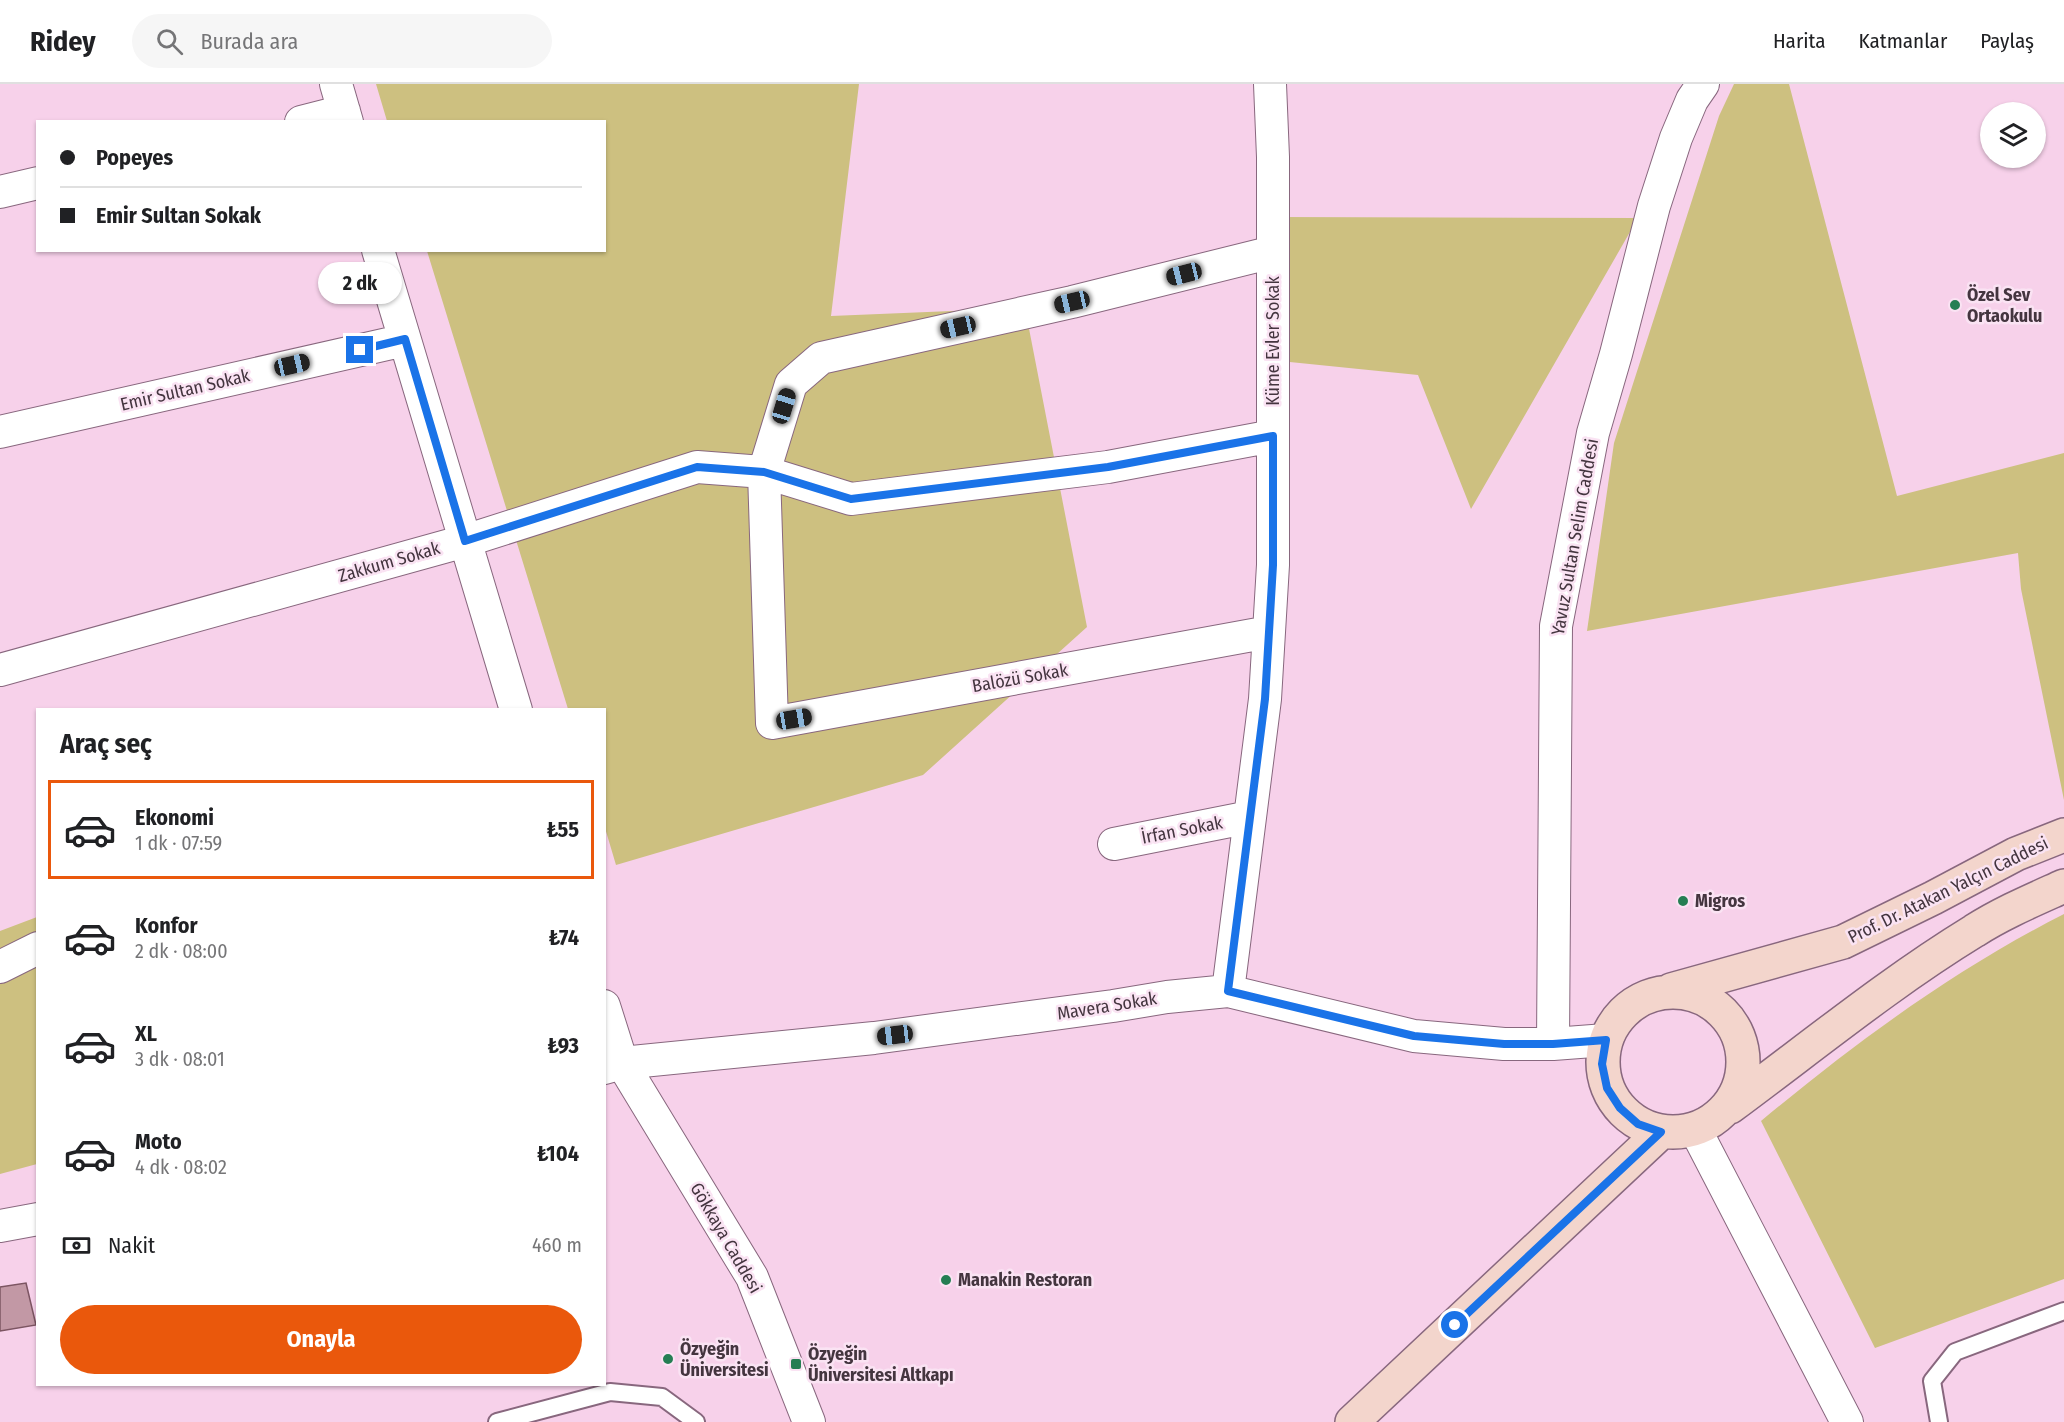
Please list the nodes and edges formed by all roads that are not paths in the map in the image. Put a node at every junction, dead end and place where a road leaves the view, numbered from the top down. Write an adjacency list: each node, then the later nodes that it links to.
1 (1270, 84): 8 (street, Küme Evler Sokak)
2 (1703, 84): 27 (street, Yavuz Sultan Selim Caddesi)
3 (342, 106): 4 (street)
4 (306, 120)
5 (36, 183): 6 (street)
6 (0, 192)
7 (379, 252): 9 (street)
8 (1273, 252): 11 (street, Küme Evler Sokak); 12 (street)
9 (405, 339): 10 (street, Emir Sultan Sokak); 13 (street)
10 (0, 432)
11 (1273, 436): 12 (street, Zakkum Sokak); 14 (street, Küme Evler Sokak)
12 (764, 472): 13 (street, Zakkum Sokak); 14 (street, Balözü Sokak)
13 (465, 541): 15 (street, Zakkum Sokak); 16 (street)
14 (1269, 632): 17 (street, Küme Evler Sokak)
15 (0, 670)
16 (515, 708)
17 (1250, 817): 19 (street, İrfan Sokak); 23 (street, Küme Evler Sokak)
18 (2064, 835): 24 (main road, Prof. Dr. Atakan Yalçın Caddesi)
19 (1114, 844)
20 (2064, 886): 29 (main road)
21 (36, 949): 22 (street)
22 (0, 968)
23 (1228, 991): 27 (street, Mavera Sokak); 28 (street, Mavera Sokak)
24 (1658, 994): 26 (main road); 29 (main road)
25 (606, 1019): 28 (street, Gökkaya Caddesi)
26 (1606, 1040): 27 (street, Mavera Sokak); 31 (main road)
27 (1553, 1044)
28 (613, 1066): 37 (street, Gökkaya Caddesi)
29 (1726, 1110): 30 (main road)
30 (1695, 1129): 31 (main road); 39 (street)
31 (1661, 1132): 38 (main road)
32 (36, 1218): 33 (street)
33 (0, 1226)
34 (2064, 1311): 40 (lane)
35 (497, 1422): 36 (lane)
36 (696, 1422)
37 (809, 1422)
38 (1352, 1422)
39 (1847, 1422)
40 (1939, 1422)

